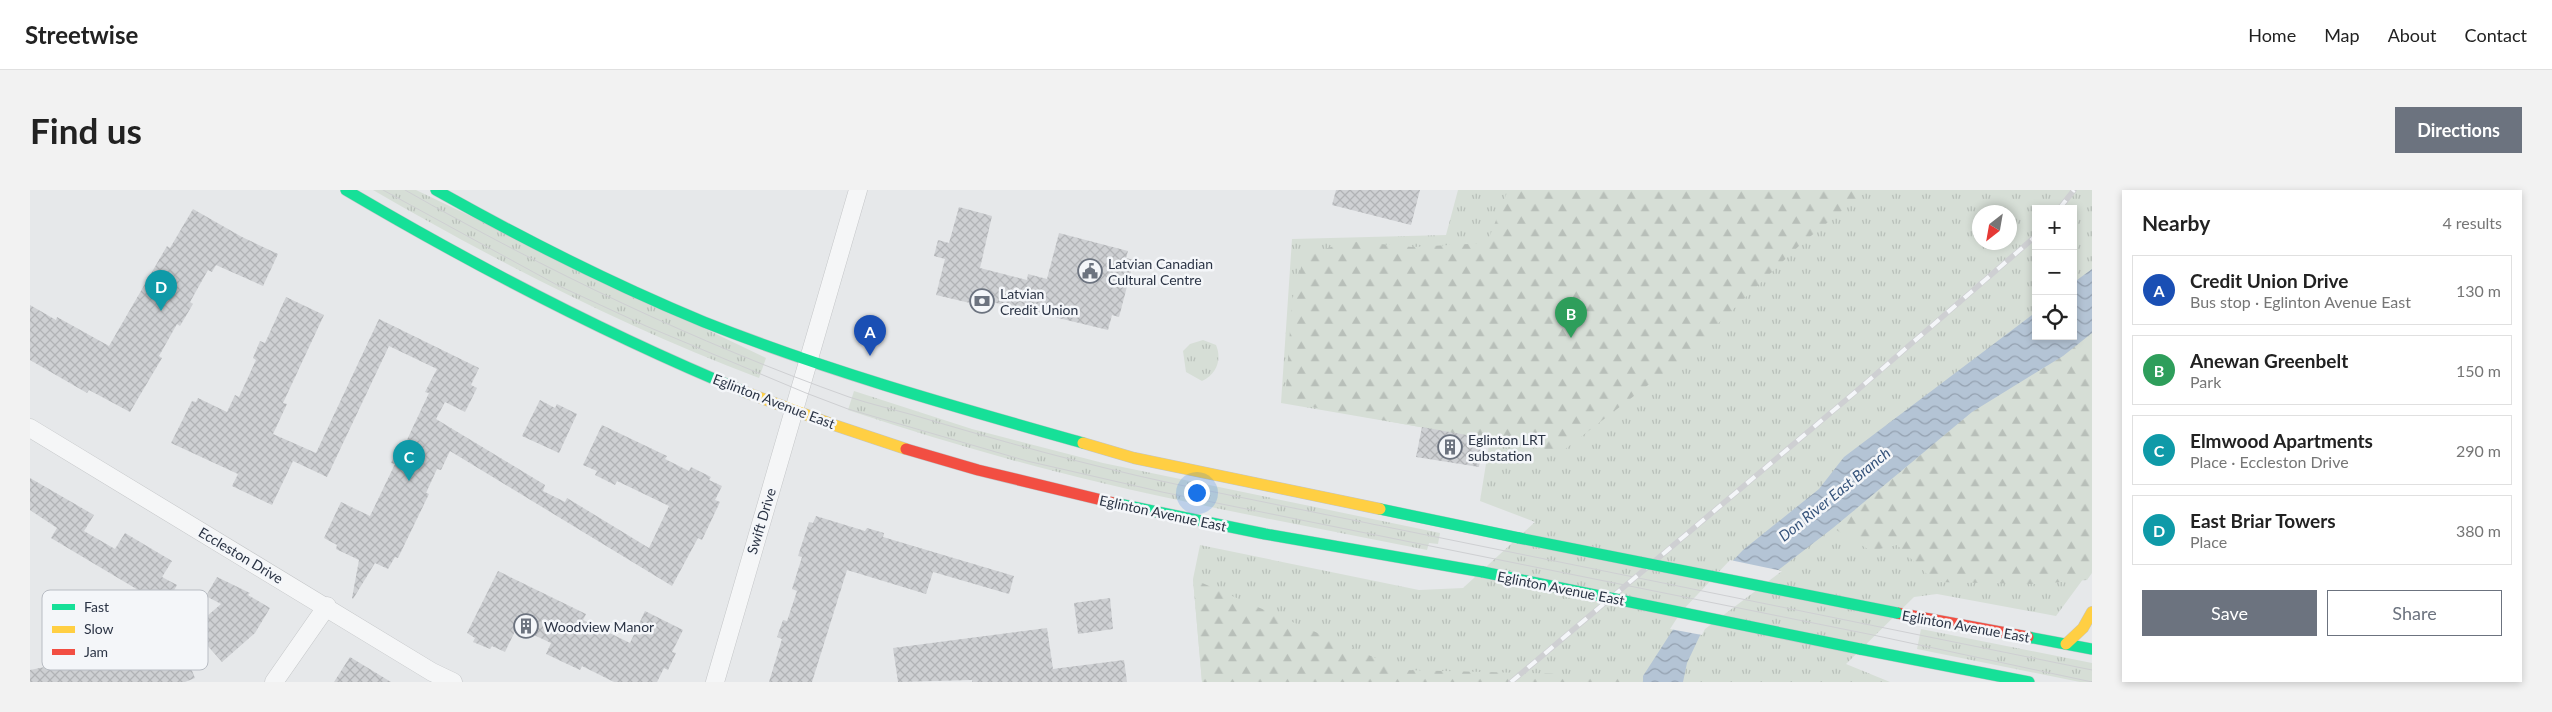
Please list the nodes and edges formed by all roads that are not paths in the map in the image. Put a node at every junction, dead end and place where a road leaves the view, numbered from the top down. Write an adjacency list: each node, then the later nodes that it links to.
1 (346, 190): 5 (main road, Eglinton Avenue East)
2 (436, 190): 4 (main road, Eglinton Avenue East)
3 (858, 190): 4 (street, Swift Drive)
4 (810, 360): 5 (street, Swift Drive); 9 (main road, Eglinton Avenue East, bridge)
5 (795, 411): 13 (street, Swift Drive); 14 (main road, Eglinton Avenue East, bridge)
6 (30, 428): 7 (street, Eccleston Drive)
7 (326, 606): 11 (street); 12 (street, Eccleston Drive)
8 (2092, 612): 9 (main road)
9 (2066, 644): 10 (main road, Eglinton Avenue East)
10 (2092, 649)
11 (274, 682)
12 (453, 682)
13 (715, 682)
14 (2029, 682)

